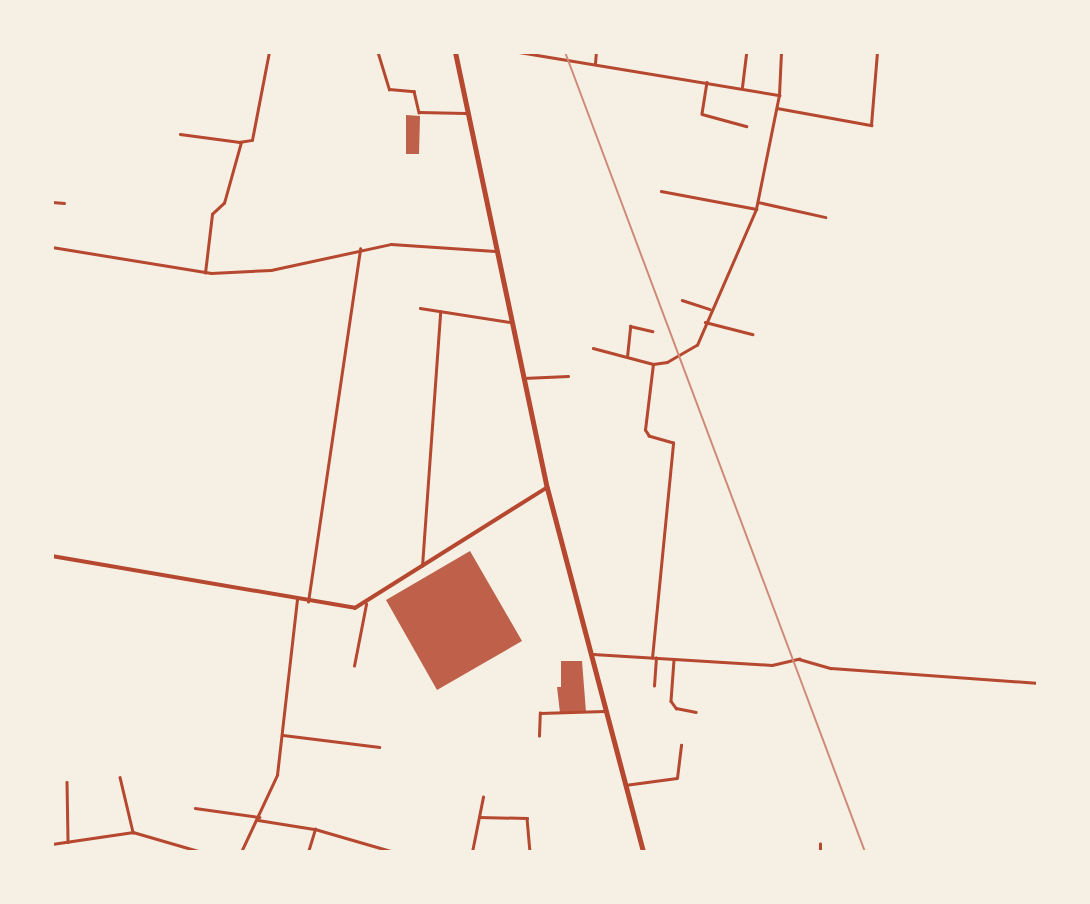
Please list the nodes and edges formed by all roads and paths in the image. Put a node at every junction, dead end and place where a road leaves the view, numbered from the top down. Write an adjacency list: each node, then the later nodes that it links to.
1 (269, 52): 17 (street)
2 (378, 52): 14 (street)
3 (455, 52): 14 (highway)
4 (519, 52): 9 (street)
5 (596, 52): 9 (street)
6 (746, 52): 11 (street)
7 (781, 52): 12 (street)
8 (877, 52): 13 (street)
9 (595, 63): 10 (street)
10 (707, 82): 11 (street); 15 (street)
11 (742, 88): 12 (street)
12 (779, 95): 13 (street)
13 (777, 108): 20 (street)
14 (469, 113): 26 (highway)
15 (746, 125)
16 (180, 134): 17 (street)
17 (241, 142): 27 (street)
18 (661, 191): 22 (street)
19 (52, 202): 21 (street)
20 (758, 202): 22 (street); 23 (street)
21 (64, 203)
22 (756, 209): 30 (street)
23 (825, 216)
24 (52, 247): 27 (street)
25 (360, 249): 26 (street); 27 (street); 45 (street)
26 (496, 251): 32 (highway)
27 (205, 273)
28 (682, 300): 30 (street)
29 (420, 308): 31 (street)
30 (710, 309): 33 (street)
31 (440, 312): 32 (street); 43 (street)
32 (512, 322): 40 (highway)
33 (705, 322): 35 (street); 38 (street)
34 (652, 331): 37 (street)
35 (752, 334)
36 (593, 348): 37 (street)
37 (627, 357): 38 (street)
38 (653, 364): 48 (street)
39 (568, 376): 40 (street)
40 (523, 378): 41 (highway)
41 (547, 488): 43 (street); 47 (highway)
42 (52, 556): 44 (street)
43 (422, 566): 46 (street)
44 (297, 599): 45 (street); 55 (street)
45 (308, 602): 46 (street)
46 (366, 604): 50 (street)
47 (590, 654): 48 (street); 53 (highway)
48 (654, 658): 49 (street); 52 (street)
49 (674, 659): 51 (street); 54 (street)
50 (354, 666)
51 (1038, 682)
52 (654, 686)
53 (605, 711): 56 (street); 61 (highway)
54 (696, 712)
55 (283, 735): 58 (street); 65 (street)
56 (539, 736)
57 (681, 745): 61 (street)
58 (379, 747)
59 (120, 777): 67 (street)
60 (67, 782): 68 (street)
61 (625, 785): 77 (highway)
62 (483, 797): 64 (street)
63 (195, 808): 65 (street)
64 (479, 817): 75 (street); 76 (street)
65 (258, 818): 66 (street); 72 (street)
66 (315, 829): 73 (street); 74 (street)
67 (133, 832): 68 (street); 71 (street)
68 (68, 842): 69 (street)
69 (52, 844)
70 (820, 844): 78 (street)
71 (202, 852)
72 (242, 852)
73 (308, 852)
74 (394, 852)
75 (472, 852)
76 (530, 852)
77 (643, 852)
78 (820, 852)

